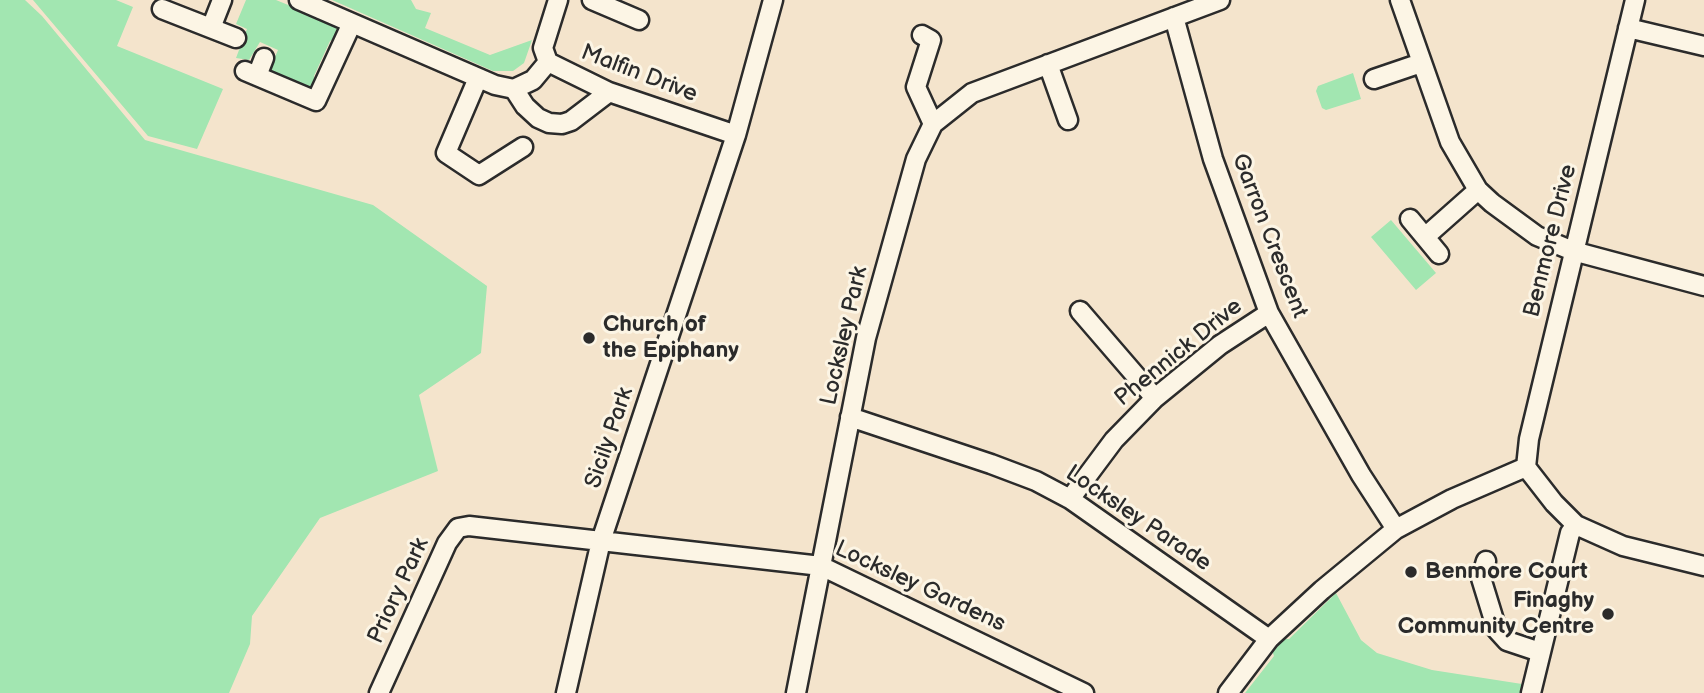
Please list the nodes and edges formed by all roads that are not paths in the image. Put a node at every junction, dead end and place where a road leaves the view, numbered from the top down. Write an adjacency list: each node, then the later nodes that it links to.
1 (222, 0): 13 (street)
2 (299, 0): 12 (street)
3 (558, 0): 19 (street, Malfin Drive)
4 (592, 0): 11 (street)
5 (773, 0): 28 (street, Sicily Park)
6 (1220, 0): 10 (street, Locksley Park)
7 (1400, 0): 20 (street)
8 (1635, 0): 14 (street, Benmore Drive)
9 (162, 9): 13 (street)
10 (1174, 17): 21 (street, Locksley Park); 37 (street, Garron Crescent)
11 (639, 20)
12 (352, 23): 18 (street); 22 (street)
13 (211, 28): 16 (street)
14 (1628, 28): 17 (street); 33 (street, Benmore Drive)
15 (922, 35): 27 (street)
16 (236, 38)
17 (1704, 46)
18 (264, 58)
19 (548, 62): 24 (street); 25 (street, Malfin Drive)
20 (1421, 63): 23 (street); 30 (street)
21 (1048, 64): 26 (street); 27 (street, Locksley Park)
22 (478, 78): 24 (street); 29 (street)
23 (1374, 79)
24 (514, 89): 25 (street)
25 (609, 92): 28 (street, Malfin Drive)
26 (1068, 120)
27 (933, 124): 39 (street, Locksley Park)
28 (736, 135): 44 (street, Sicily Park)
29 (523, 147)
30 (1478, 190): 32 (street); 33 (street)
31 (1410, 219): 32 (street)
32 (1425, 237): 34 (street)
33 (1573, 251): 35 (street); 40 (street, Benmore Drive)
34 (1439, 254)
35 (1704, 286)
36 (1080, 311): 38 (street)
37 (1269, 313): 38 (street, Phennick Drive); 43 (street, Garron Crescent)
38 (1155, 398): 41 (street, Phennick Drive)
39 (850, 417): 41 (street, Locksley Parade); 46 (street, Locksley Park)
40 (1526, 467): 42 (street); 43 (street)
41 (1070, 499): 48 (street, Locksley Parade)
42 (1576, 525): 47 (street); 49 (street)
43 (1396, 529): 48 (street)
44 (601, 541): 46 (street, Locksley Gardens); 50 (street, Priory Park); 51 (street, Sicily Park)
45 (1486, 561): 49 (street)
46 (821, 566): 52 (street, Locksley Park); 53 (street, Locksley Gardens)
47 (1704, 566)
48 (1269, 639): 54 (street)
49 (1541, 652): 55 (street)
50 (379, 693)
51 (566, 693)
52 (796, 693)
53 (1084, 693)
54 (1228, 693)
55 (1531, 693)

